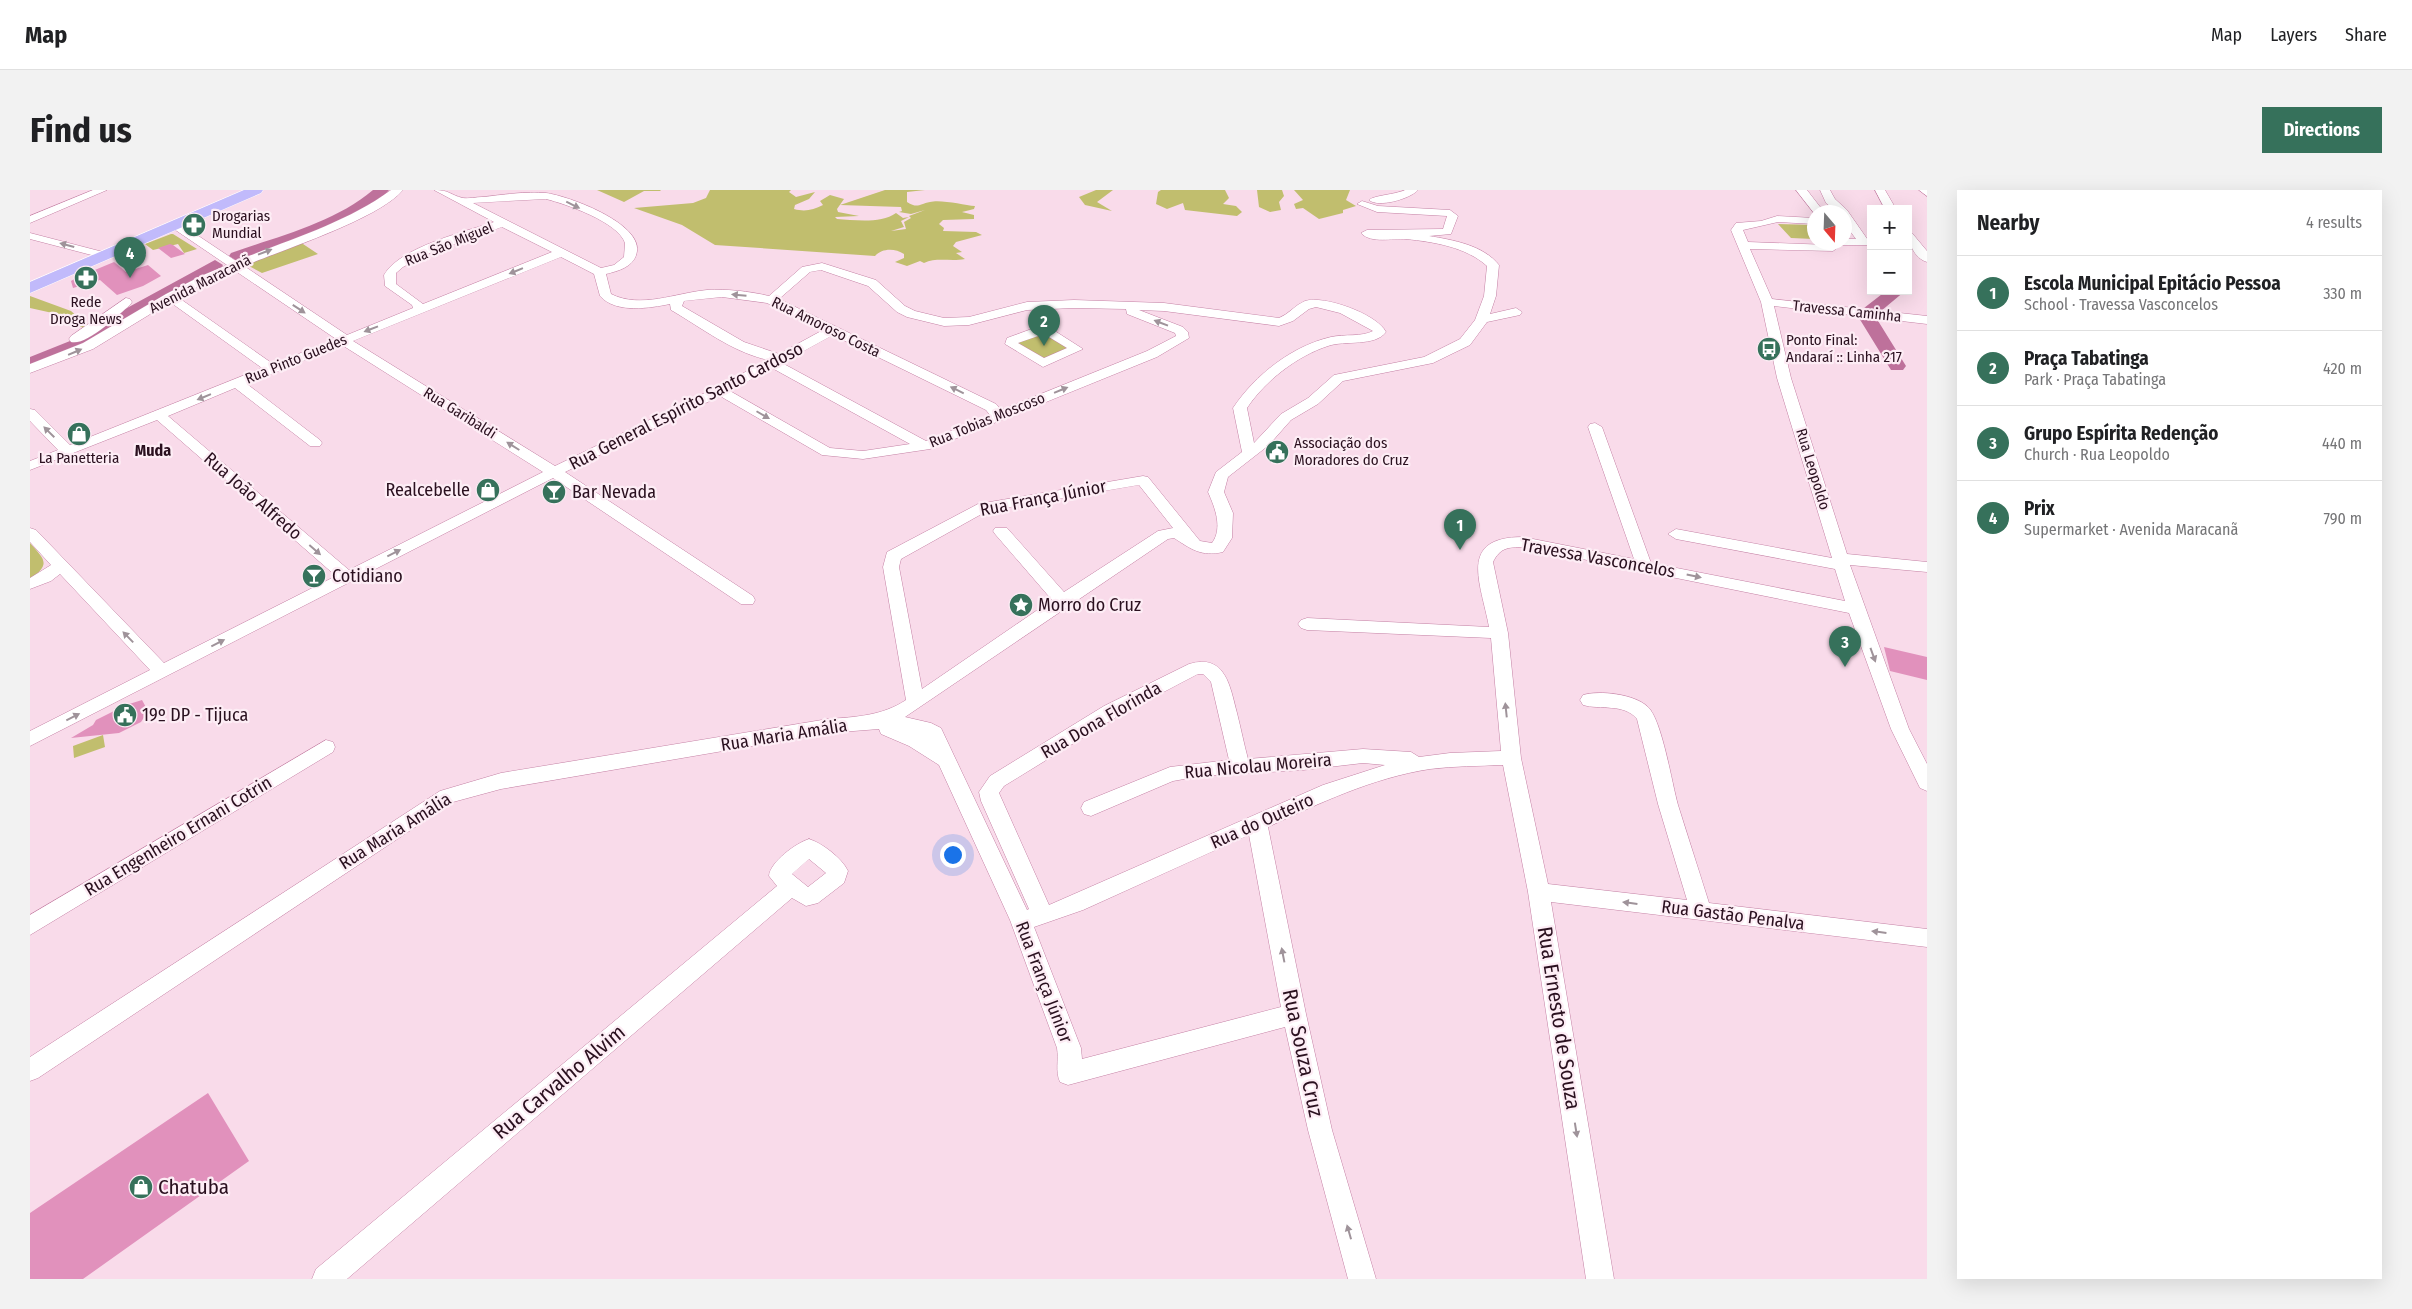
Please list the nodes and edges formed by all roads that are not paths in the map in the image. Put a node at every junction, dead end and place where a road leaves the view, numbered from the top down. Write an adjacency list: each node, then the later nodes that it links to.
1 (102, 190): 16 (street)
2 (256, 190): 19 (main road)
3 (398, 190): 30 (street, Avenida Maracanã, one-way to 3)
4 (439, 190): 12 (street)
5 (1413, 190): 41 (street)
6 (1801, 190): 13 (street)
7 (1825, 190): 14 (street)
8 (1880, 190): 15 (street)
9 (1924, 190): 11 (street)
10 (508, 193): 12 (street); 18 (street, Rua São Miguel); 31 (street, one-way to 31)
11 (1927, 194)
12 (461, 201): 18 (street)
13 (1813, 205)
14 (1834, 205)
15 (1889, 205)
16 (30, 220)
17 (1807, 221): 24 (street, Rua Leopoldo)
18 (502, 223): 27 (street); 39 (street, Rua São Miguel)
19 (175, 225): 28 (main road); 30 (street, Rua Garibaldi)
20 (1852, 226): 23 (street)
21 (30, 236): 28 (street, one-way to 21)
22 (1912, 240): 29 (street)
23 (1852, 243)
24 (1743, 246): 25 (street); 37 (street, Rua Leopoldo)
25 (1807, 247)
26 (236, 250): 30 (street, Avenida Maracanã)
27 (561, 253): 31 (street); 39 (street, Rua Pinto Guedes, one-way to 39)
28 (104, 256): 32 (main road)
29 (1926, 257)
30 (227, 260): 33 (street, Avenida Maracanã); 44 (street, Rua Garibaldi, one-way to 44)
31 (599, 272): 34 (street, Rua Amoroso Costa)
32 (30, 288)
33 (170, 297): 48 (street, Avenida Maracanã, one-way to 33); 49 (street)
34 (679, 298): 35 (street, Rua Amoroso Costa, one-way to 34); 47 (street)
35 (771, 300): 38 (street); 43 (street, Rua Amoroso Costa)
36 (126, 302): 45 (street, Avenida Maracanã)
37 (1767, 302): 42 (street, Travessa Caminha); 67 (street, Rua Leopoldo)
38 (1118, 306): 50 (street, Rua Tobias Moscoso, one-way to 38); 60 (street)
39 (416, 312): 44 (street, Rua Pinto Guedes, one-way to 44)
40 (1516, 312): 41 (street)
41 (1482, 319): 60 (street)
42 (1927, 320)
43 (833, 330): 47 (street, Rua General Espírito Santo Cardoso); 55 (street, Rua Amoroso Costa, one-way to 43)
44 (343, 340): 49 (street, Rua Pinto Guedes); 62 (street, Rua Garibaldi, one-way to 44)
45 (30, 357)
46 (1060, 357): 50 (street)
47 (777, 361): 52 (street, Rua General Espírito Santo Cardoso); 58 (street)
48 (30, 369)
49 (271, 369): 51 (street, Rua Pinto Guedes)
50 (1094, 376): 55 (street, Rua Tobias Moscoso, one-way to 50)
51 (237, 383): 54 (street, Rua Pinto Guedes, one-way to 54); 57 (street)
52 (720, 390): 58 (street, Rua Tobias Moscoso, one-way to 58); 62 (street, Rua General Espírito Santo Cardoso)
53 (30, 412): 59 (street, one-way to 53)
54 (159, 415): 59 (street, Rua Pinto Guedes); 71 (street, Rua João Alfredo, one-way to 71)
55 (998, 416): 58 (street, Rua Tobias Moscoso)
56 (1595, 427): 69 (street)
57 (315, 443)
58 (924, 446)
59 (68, 451): 61 (street, Rua Pinto Guedes)
60 (1249, 453): 66 (street)
61 (30, 466)
62 (554, 472): 71 (street, Rua General Espírito Santo Cardoso, one-way to 62); 73 (street, Rua Garibaldi)
63 (1001, 531): 74 (street)
64 (30, 533): 68 (street)
65 (1676, 534): 67 (street)
66 (1198, 547): 74 (street, Rua Maria Amália); 80 (street, Rua França Júnior)
67 (1842, 562): 70 (street); 75 (street, Rua Leopoldo)
68 (60, 566): 72 (street); 78 (street, one-way to 68)
69 (1644, 566): 75 (street, Travessa Vasconcelos, one-way to 75); 77 (street, Travessa Vasconcelos)
70 (1927, 567)
71 (347, 577): 78 (street, Rua General Espírito Santo Cardoso, one-way to 71)
72 (30, 584)
73 (747, 600)
74 (1062, 601): 80 (street, Rua Maria Amália)
75 (1856, 610): 87 (street, Rua Leopoldo, one-way to 87)
76 (1307, 624): 77 (street)
77 (1499, 633): 84 (street, Travessa Vasconcelos, one-way to 77)
78 (162, 672): 82 (street, Rua General Espírito Santo Cardoso, one-way to 78)
79 (1589, 700): 94 (street)
80 (915, 702): 81 (street, Rua Maria Amália)
81 (870, 723): 91 (street, Rua França Júnior); 99 (street, Rua Maria Amália)
82 (30, 739)
83 (326, 747): 96 (street, Rua Engenheiro Ernani Cotrin)
84 (1511, 758): 85 (street, Rua do Outeiro); 93 (street, Rua Ernesto de Souza)
85 (1432, 761): 86 (street, Rua Nicolau Moreira); 89 (street, Rua do Outeiro)
86 (1240, 766): 88 (street, Rua Nicolau Moreira); 90 (street, Rua Dona Florinda)
87 (1927, 783)
88 (1091, 808)
89 (1257, 824): 95 (street, Rua do Outeiro); 98 (street, Rua Souza Cruz, one-way to 89)
90 (1025, 875): 91 (street); 95 (street, Rua Dona Florinda)
91 (1001, 876): 95 (street, Rua França Júnior)
92 (792, 886): 100 (street, Rua Carvalho Alvim)
93 (1539, 892): 94 (street, Rua Gastão Penalva, one-way to 93); 102 (street, Rua Ernesto de Souza, one-way to 102)
94 (1701, 911): 97 (street, Rua Gastão Penalva, one-way to 94)
95 (1032, 918): 98 (street, Rua França Júnior)
96 (30, 926)
97 (1927, 938)
98 (1294, 1014): 101 (street, Rua Souza Cruz, one-way to 98)
99 (30, 1070)
100 (326, 1279)
101 (1362, 1279)
102 (1600, 1279)

